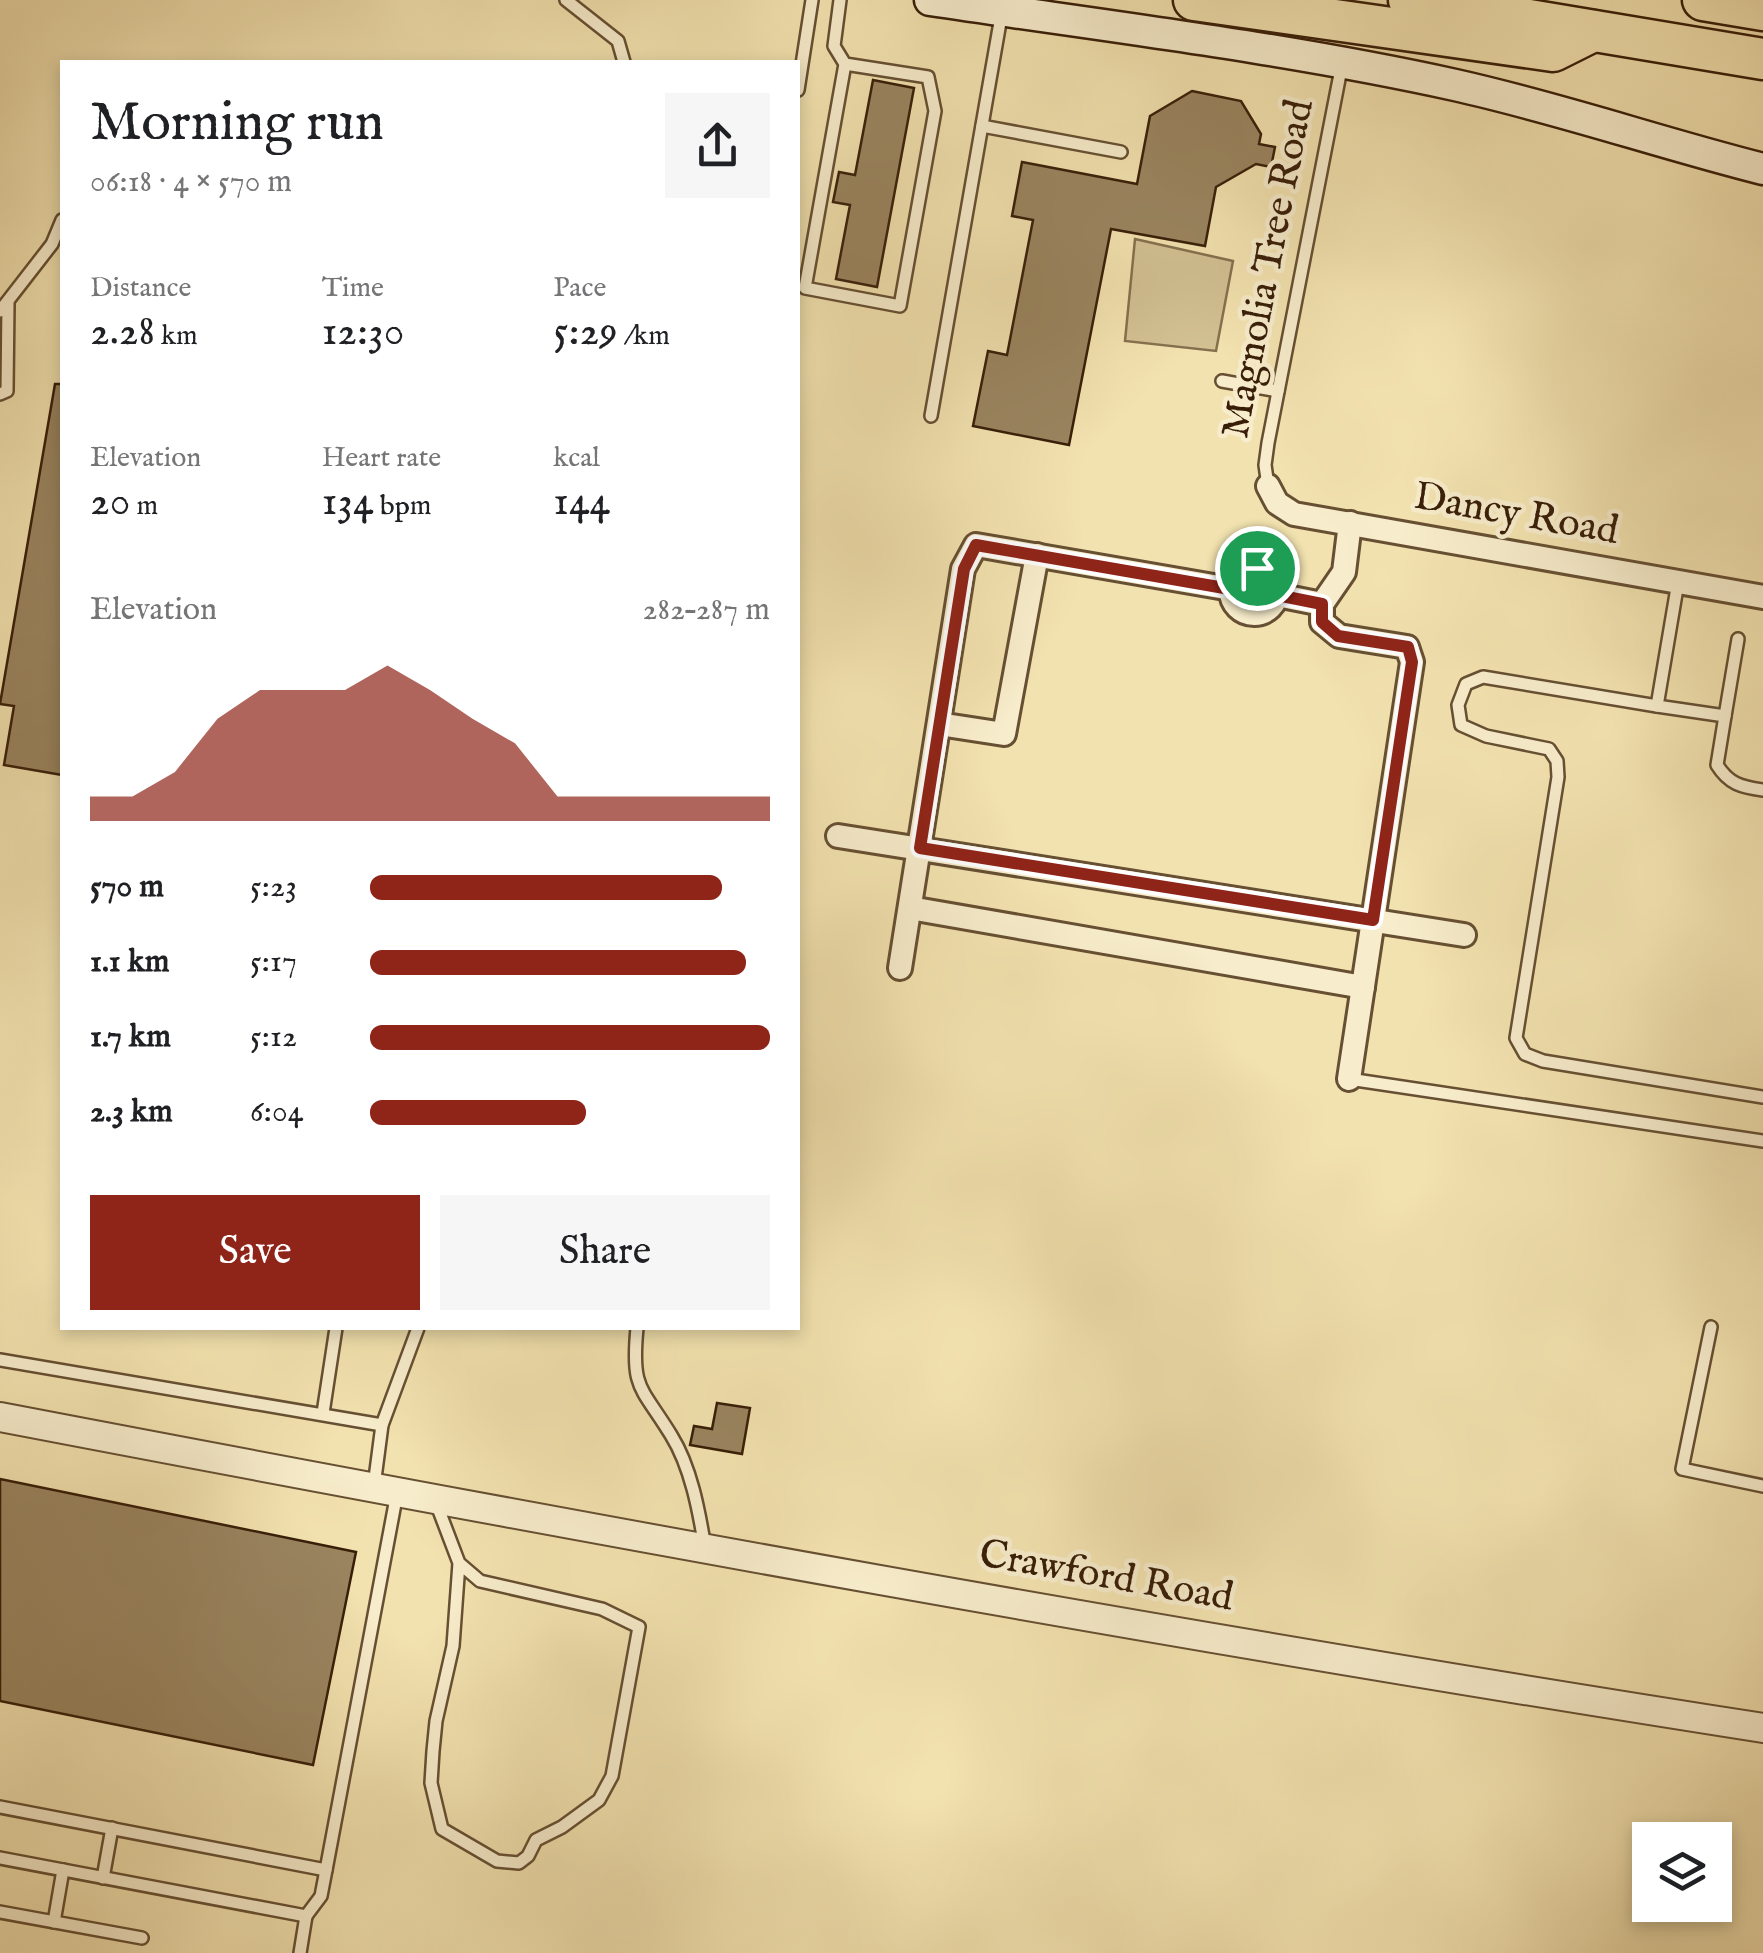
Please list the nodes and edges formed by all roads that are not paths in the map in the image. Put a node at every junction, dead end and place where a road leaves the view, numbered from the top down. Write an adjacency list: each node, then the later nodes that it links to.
1 (566, 0): 12 (lane)
2 (812, 0): 15 (lane)
3 (840, 0): 13 (lane)
4 (930, 0): 8 (main road)
5 (1194, 0): 10 (highway)
6 (1409, 0): 10 (highway)
7 (1703, 0): 9 (highway)
8 (1002, 10): 14 (main road); 16 (lane)
9 (1763, 10)
10 (1592, 30): 11 (highway)
11 (1763, 59)
12 (623, 60)
13 (846, 64): 13 (lane)
14 (1342, 64): 18 (main road); 22 (lane, Magnolia Tree Road)
15 (800, 77)
16 (982, 126): 17 (lane); 24 (lane)
17 (1121, 152)
18 (1763, 170)
19 (60, 225): 20 (lane)
20 (4, 307): 23 (lane)
21 (1222, 381): 22 (lane)
22 (1278, 391): 25 (lane, Magnolia Tree Road)
23 (0, 394)
24 (931, 416)
25 (1268, 486): 26 (street, Dancy Road)
26 (1350, 524): 28 (street, Dancy Road); 32 (street)
27 (1037, 555): 29 (street); 36 (street); 36 (street)
28 (1678, 582): 31 (street, Dancy Road); 34 (lane)
29 (1230, 589): 30 (street); 30 (street)
30 (1277, 595): 32 (street)
31 (1763, 598)
32 (1322, 604): 41 (street)
33 (1738, 639): 35 (lane)
34 (1657, 706): 35 (lane); 46 (lane)
35 (1725, 716): 37 (lane)
36 (939, 724): 39 (street)
37 (1763, 790)
38 (838, 836): 39 (street)
39 (920, 848): 40 (street); 41 (street)
40 (910, 908): 43 (street); 44 (street)
41 (1373, 920): 42 (street); 44 (street)
42 (1464, 935)
43 (900, 968)
44 (1362, 987): 45 (street)
45 (1349, 1079): 47 (lane)
46 (1763, 1096)
47 (1763, 1141)
48 (1711, 1327): 56 (lane)
49 (336, 1330): 53 (lane)
50 (417, 1330): 55 (lane)
51 (637, 1330): 59 (lane)
52 (0, 1360): 53 (lane)
53 (322, 1413): 55 (lane)
54 (0, 1417): 57 (street, Crawford Road)
55 (382, 1425): 57 (lane)
56 (1763, 1486)
57 (385, 1491): 58 (street, Crawford Road); 66 (lane)
58 (435, 1500): 59 (street, Crawford Road); 60 (lane)
59 (705, 1548): 61 (street, Crawford Road)
60 (459, 1563): 60 (lane)
61 (1763, 1728)
62 (0, 1808): 63 (lane)
63 (112, 1828): 66 (lane); 67 (lane)
64 (0, 1858): 65 (lane)
65 (63, 1870): 67 (lane); 70 (lane)
66 (326, 1870): 69 (lane)
67 (104, 1878): 69 (lane)
68 (0, 1912): 70 (lane)
69 (306, 1916): 72 (lane)
70 (54, 1922): 71 (lane)
71 (142, 1938)
72 (300, 1953)

